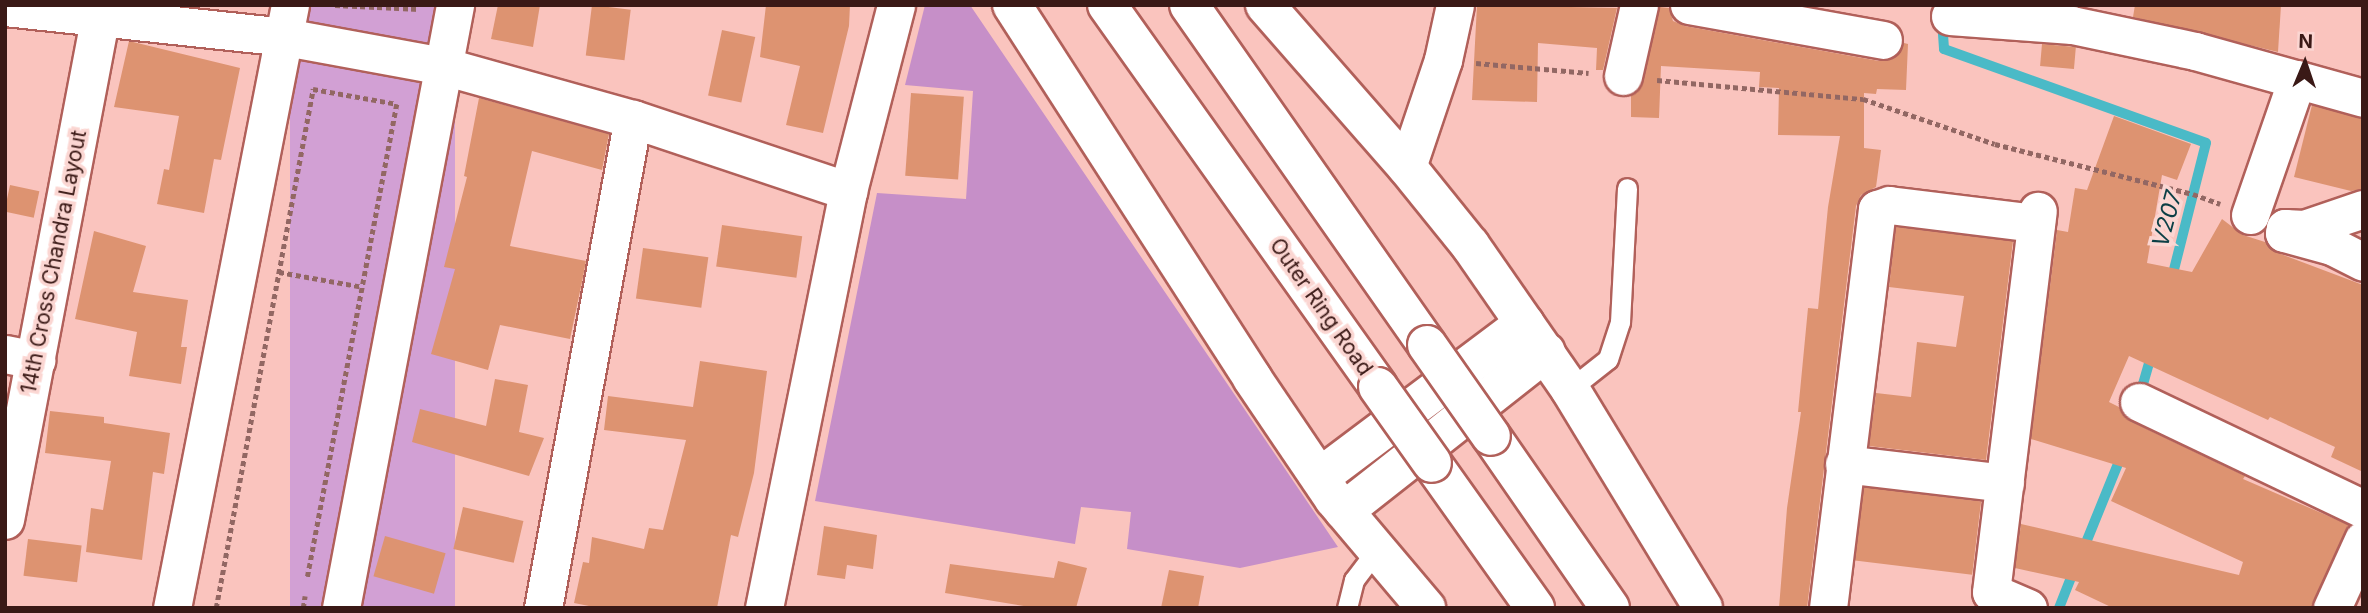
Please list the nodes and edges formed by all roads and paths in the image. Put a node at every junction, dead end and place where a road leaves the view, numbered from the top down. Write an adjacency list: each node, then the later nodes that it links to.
1 (335, 5): 2 (path)
2 (420, 5)
3 (455, 5): 18 (street)
4 (896, 5): 25 (street)
5 (1012, 5): 37 (main road)
6 (1107, 5): 54 (main road, Outer Ring Road, bridge)
7 (1189, 5): 55 (main road, bridge)
8 (1265, 5): 23 (main road)
9 (1455, 5): 17 (street)
10 (1639, 5): 19 (street)
11 (1689, 5): 16 (street)
12 (5, 6): 13 (street)
13 (102, 10): 15 (street); 33 (main road, 14th Cross Chandra Layout)
14 (1950, 16): 20 (street)
15 (287, 21): 18 (street); 46 (street)
16 (1883, 40)
17 (1443, 60): 19 (path); 23 (street)
18 (443, 66): 22 (street); 49 (street)
19 (1623, 76): 26 (path)
20 (2297, 79): 21 (street); 28 (street)
21 (2363, 98)
22 (633, 119): 25 (street); 50 (street)
23 (1407, 167): 32 (main road)
24 (1627, 188): 34 (lane)
25 (848, 191): 51 (street)
26 (2208, 200)
27 (2363, 209): 29 (street)
28 (2250, 215)
29 (2363, 262)
30 (279, 272): 31 (path); 31 (path); 47 (path)
31 (363, 287): 44 (path)
32 (1536, 338): 34 (main road); 37 (main road); 41 (main road)
33 (20, 357): 40 (main road, 14th Cross Chandra Layout)
34 (1570, 389): 56 (main road)
35 (2139, 402): 39 (street)
36 (1844, 464): 38 (street); 38 (street); 57 (street)
37 (1320, 477): 41 (main road)
38 (2005, 483): 58 (street)
39 (2363, 509)
40 (6, 510)
41 (1344, 511): 43 (main road)
42 (2363, 540): 59 (street)
43 (1377, 549): 52 (lane); 53 (main road)
44 (308, 581)
45 (305, 594): 48 (path)
46 (172, 608)
47 (216, 608)
48 (303, 608)
49 (341, 608)
50 (543, 608)
51 (764, 608)
52 (1347, 608)
53 (1426, 608)
54 (1535, 608)
55 (1610, 608)
56 (1703, 608)
57 (1828, 608)
58 (2028, 608)
59 (2332, 608)

